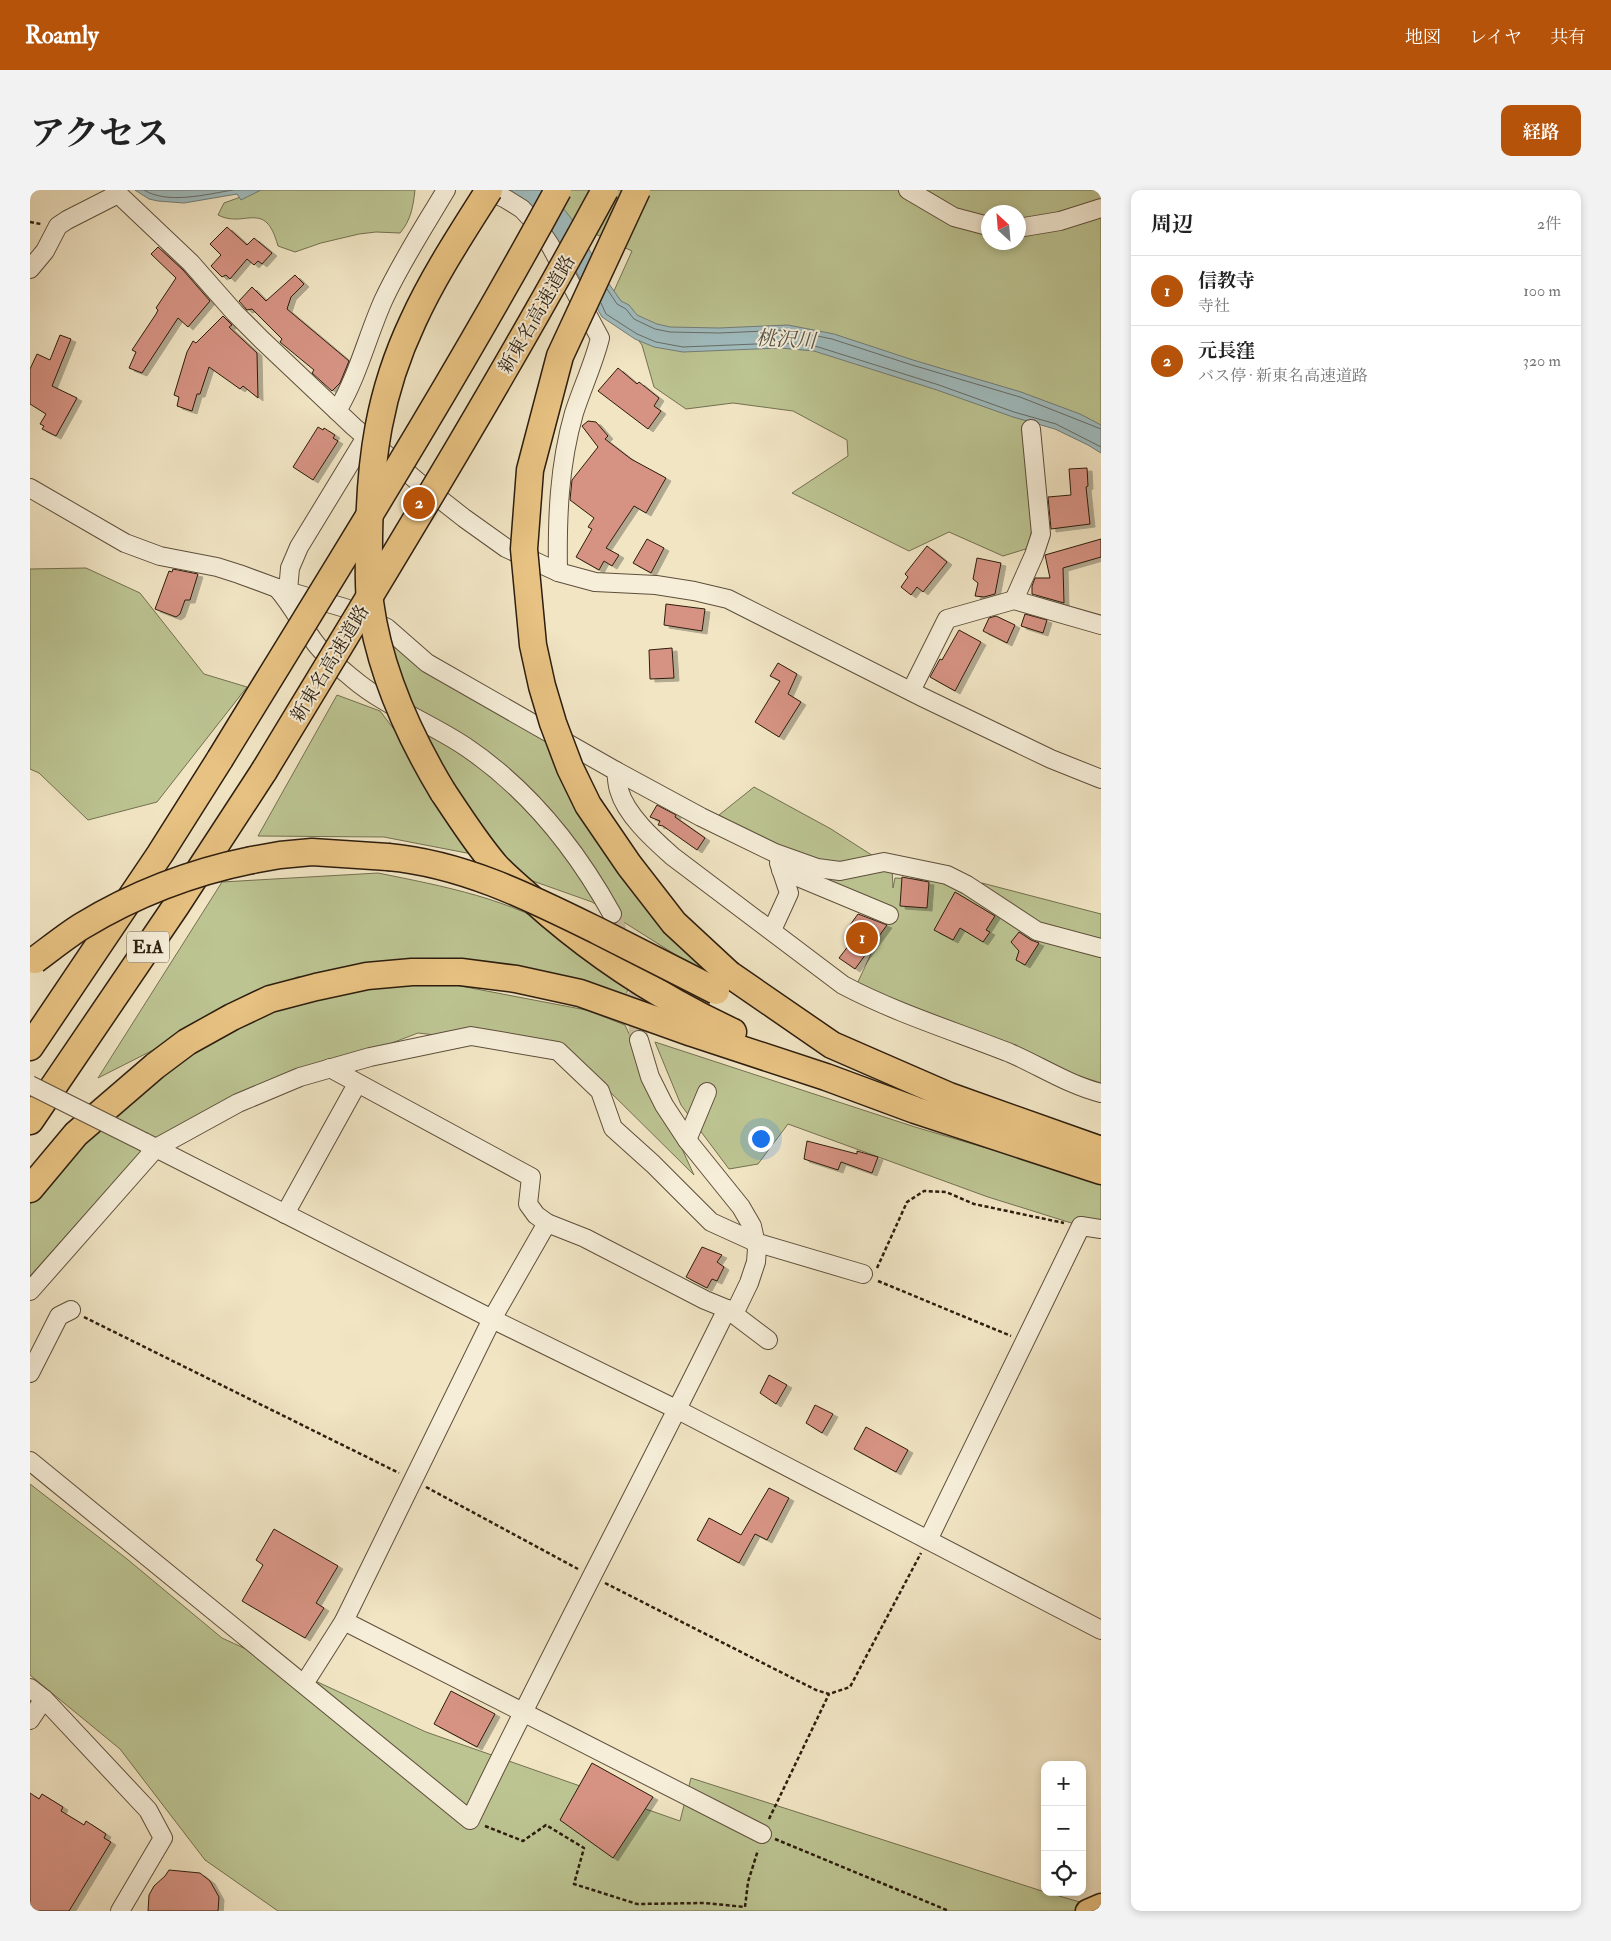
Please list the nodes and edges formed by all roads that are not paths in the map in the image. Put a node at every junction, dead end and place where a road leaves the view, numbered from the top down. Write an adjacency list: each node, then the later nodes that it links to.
1 (446, 190): 12 (street)
2 (488, 190): 16 (street); 34 (highway, bridge)
3 (558, 190): 32 (highway, E1A, bridge)
4 (605, 190): 39 (highway, 新東名高速道路 / E1A, bridge)
5 (637, 190): 30 (highway, bridge)
6 (908, 190): 9 (street)
7 (116, 192): 11 (street); 12 (street)
8 (1101, 208): 10 (street)
9 (981, 224)
10 (1026, 227)
11 (30, 269)
12 (337, 411): 14 (street)
13 (1031, 429): 18 (street)
14 (366, 438): 16 (street); 17 (street)
15 (30, 488): 17 (street)
16 (558, 572): 20 (street)
17 (283, 590): 21 (street); 25 (street)
18 (1014, 600): 19 (street); 20 (street)
19 (1101, 625)
20 (911, 691): 22 (street)
21 (616, 770): 23 (street); 27 (street)
22 (1101, 780)
23 (775, 853): 24 (street); 28 (street)
24 (781, 870): 26 (street); 27 (street)
25 (612, 914)
26 (889, 915)
27 (772, 930): 38 (street)
28 (1101, 948)
29 (32, 962): 30 (highway, bridge)
30 (722, 983): 42 (highway)
31 (639, 1040): 40 (street)
32 (30, 1047)
33 (330, 1068): 35 (street); 41 (street); 48 (street)
34 (826, 1076): 43 (highway); 44 (highway)
35 (357, 1084): 45 (street); 46 (street)
36 (30, 1085): 41 (street, bridge)
37 (707, 1092): 40 (street)
38 (1101, 1093)
39 (30, 1121)
40 (688, 1140): 48 (street)
41 (150, 1145): 45 (street); 50 (street)
42 (1101, 1150)
43 (1101, 1172)
44 (30, 1189)
45 (285, 1214): 53 (street)
46 (547, 1223): 51 (street); 53 (street)
47 (1101, 1229): 58 (street)
48 (755, 1242): 49 (street); 51 (street)
49 (863, 1274)
50 (30, 1291)
51 (727, 1309): 54 (street); 56 (street)
52 (71, 1310): 55 (street)
53 (492, 1319): 56 (street); 59 (street)
54 (768, 1340)
55 (30, 1373)
56 (678, 1410): 58 (street); 63 (street)
57 (30, 1461): 61 (street)
58 (928, 1540): 60 (street)
59 (344, 1621): 61 (street); 63 (street)
60 (1101, 1630)
61 (304, 1684): 63 (street)
62 (37, 1693): 64 (street); 67 (street)
63 (523, 1712): 65 (street)
64 (30, 1720)
65 (762, 1834)
66 (1101, 1905): 68 (main road)
67 (120, 1911)
68 (1087, 1911)

